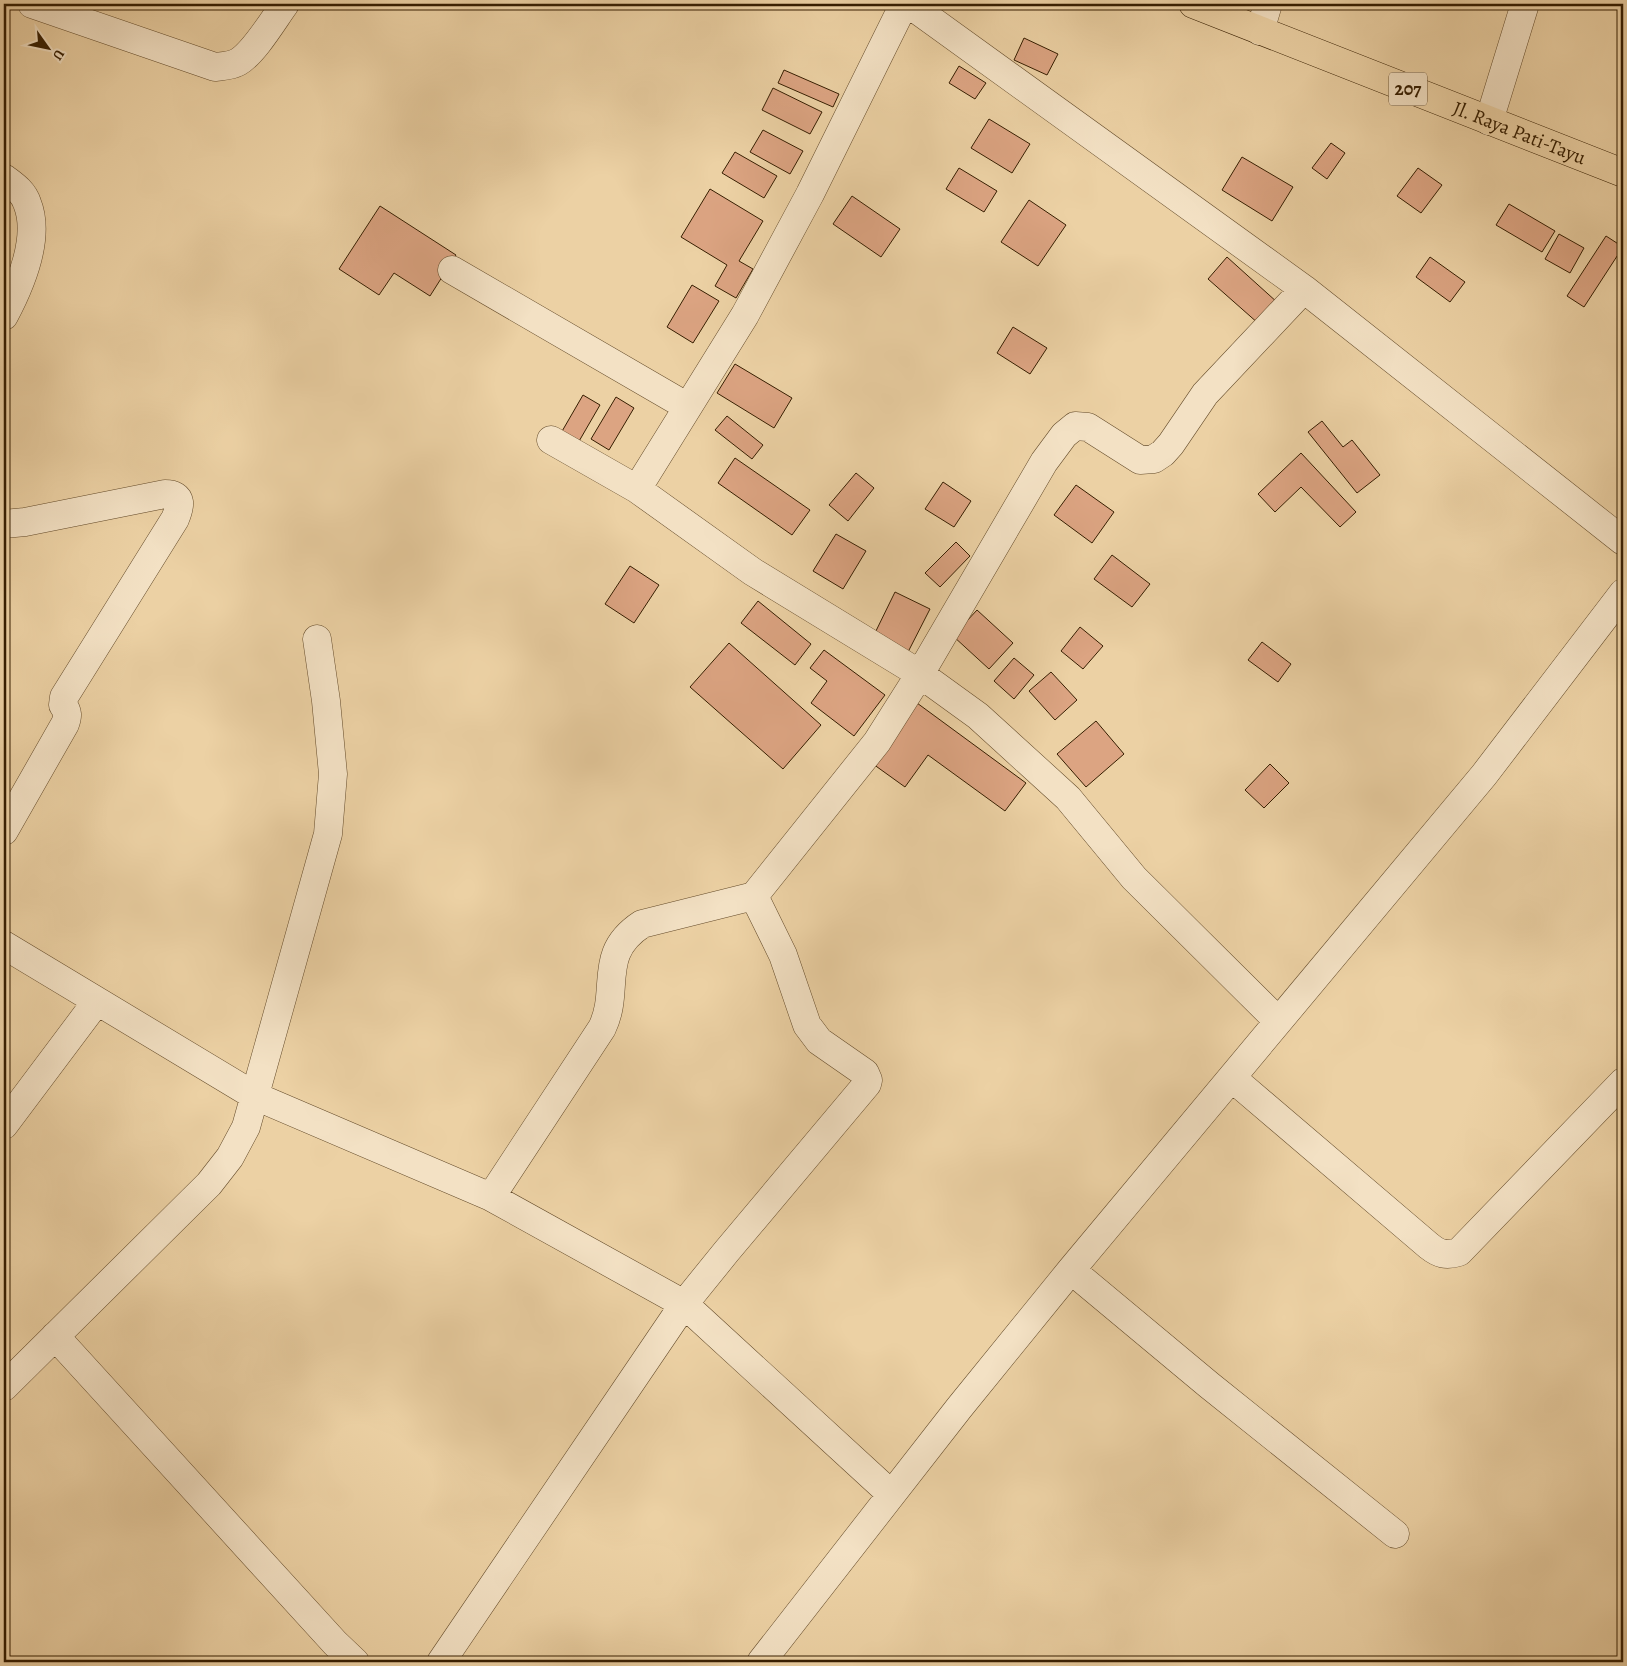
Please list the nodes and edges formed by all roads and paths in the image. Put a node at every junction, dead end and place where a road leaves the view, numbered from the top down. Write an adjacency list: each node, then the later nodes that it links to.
1 (32, 4): 2 (street)
2 (285, 4)
3 (904, 4): 15 (street)
4 (909, 4): 13 (street)
5 (1193, 4): 8 (main road, Jl. Raya Pati-Tayu / 207)
6 (1268, 4): 8 (street)
7 (1525, 4): 9 (street)
8 (1260, 31): 9 (main road, Jl. Raya Pati-Tayu / 207)
9 (1489, 121): 10 (main road, Jl. Raya Pati-Tayu / 207)
10 (1623, 173)
11 (4, 178): 14 (street)
12 (452, 270): 15 (street)
13 (1304, 289): 19 (street); 22 (street)
14 (4, 316)
15 (688, 407): 17 (street)
16 (551, 440): 17 (street)
17 (637, 489): 22 (street)
18 (4, 524): 23 (street)
19 (1623, 541)
20 (1623, 593): 27 (street)
21 (317, 639): 30 (street)
22 (920, 674): 24 (street); 27 (street)
23 (4, 831)
24 (754, 896): 32 (street); 34 (street)
25 (4, 945): 26 (street)
26 (97, 1001): 30 (street); 31 (street)
27 (1278, 1021): 28 (street)
28 (1232, 1078): 29 (street); 33 (street)
29 (1623, 1082)
30 (255, 1096): 32 (street); 35 (street)
31 (4, 1124)
32 (491, 1197): 34 (street)
33 (1071, 1270): 37 (street); 38 (street)
34 (684, 1304): 37 (street); 40 (street)
35 (55, 1336): 36 (street); 39 (street)
36 (4, 1387)
37 (891, 1494): 41 (street)
38 (1395, 1534)
39 (355, 1662)
40 (441, 1662)
41 (761, 1662)

